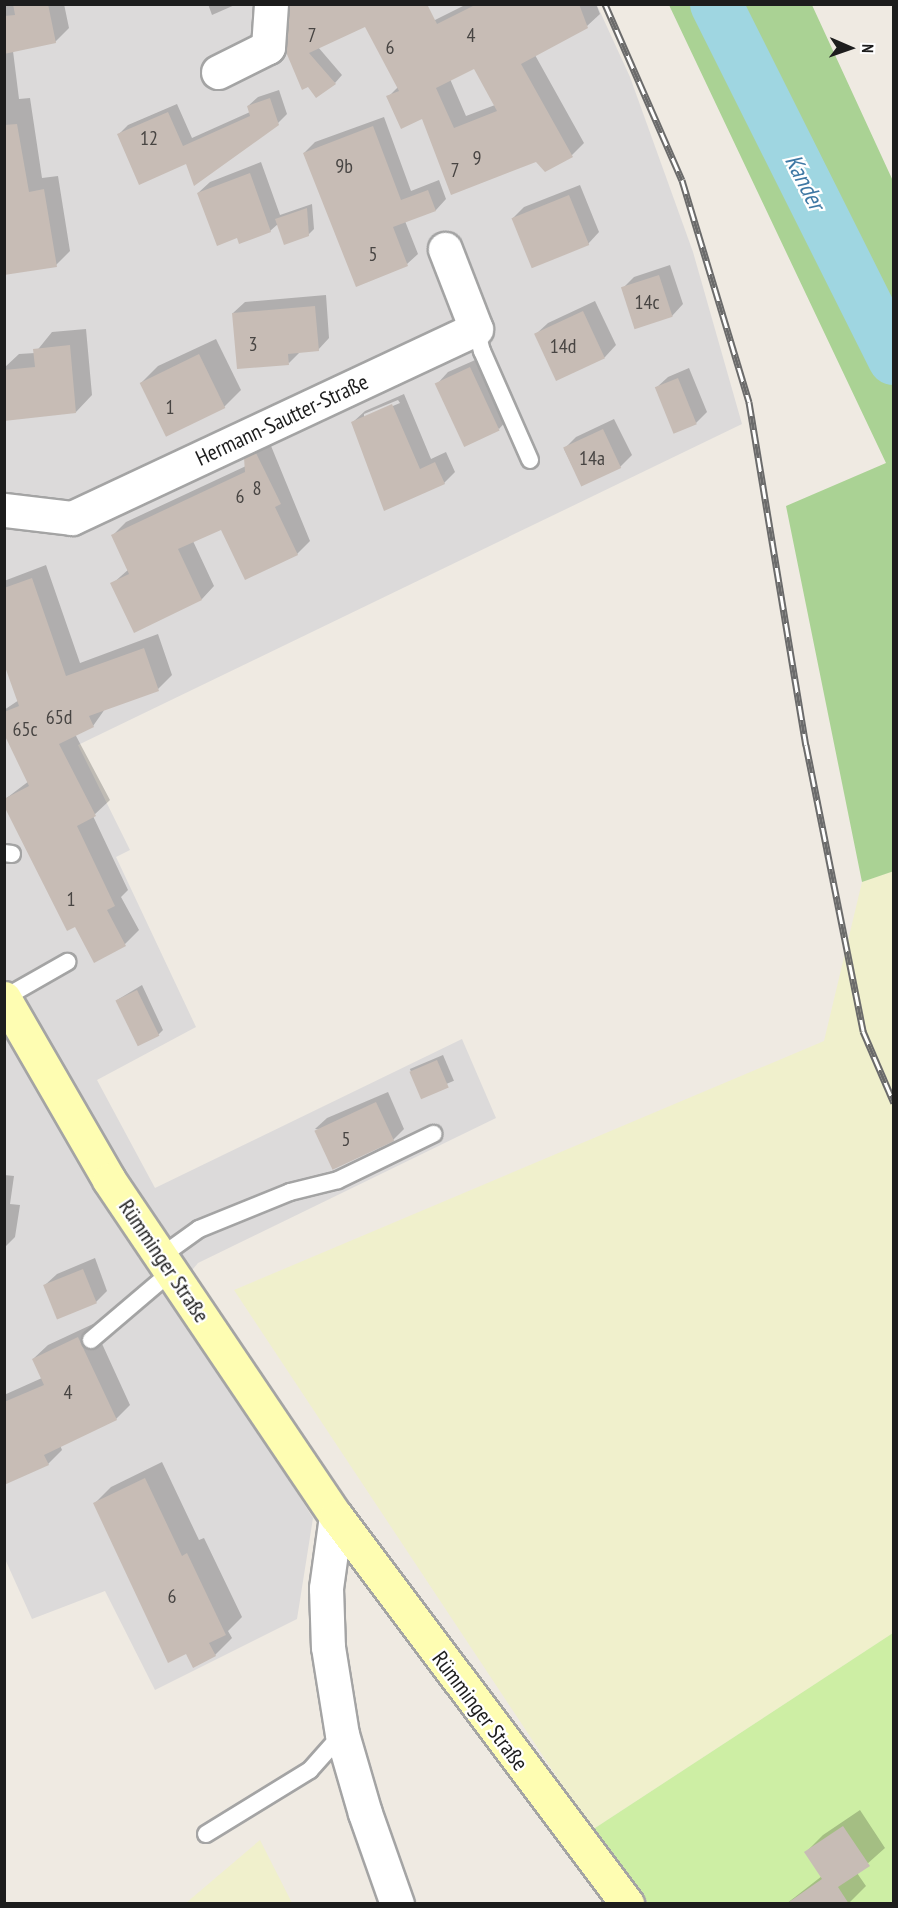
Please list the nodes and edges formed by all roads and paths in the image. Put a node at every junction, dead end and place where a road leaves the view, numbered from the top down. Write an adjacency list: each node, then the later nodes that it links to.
1 (271, 4): 2 (street)
2 (218, 72)
3 (445, 249): 4 (street)
4 (476, 329): 5 (lane); 6 (street, Hermann-Sautter-Straße)
5 (530, 460)
6 (4, 510)
7 (67, 962): 8 (lane)
8 (4, 998): 10 (main road, Rümminger Straße)
9 (433, 1134): 10 (lane)
10 (166, 1265): 11 (lane); 12 (main road, Rümminger Straße)
11 (91, 1340)
12 (336, 1516): 13 (street); 16 (main road, Rümminger Straße)
13 (342, 1734): 14 (lane); 15 (street)
14 (206, 1834)
15 (397, 1904)
16 (627, 1904)

